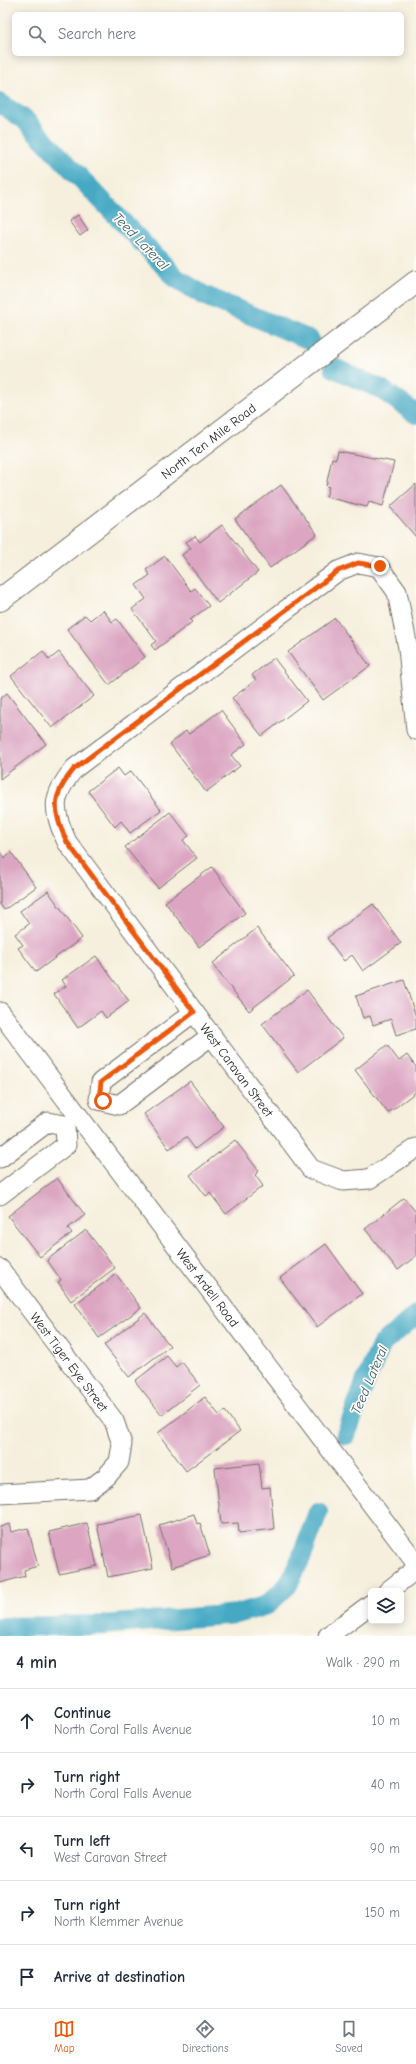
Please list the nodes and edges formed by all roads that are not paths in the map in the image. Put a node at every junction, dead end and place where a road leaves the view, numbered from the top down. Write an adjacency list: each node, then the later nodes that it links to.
1 (416, 282): 2 (main road, North Ten Mile Road)
2 (0, 600)
3 (412, 648): 4 (street); 6 (street, West Caravan Street)
4 (416, 730)
5 (0, 1012): 9 (street, West Ardell Road)
6 (194, 1012): 7 (street, West Caravan Street); 8 (street)
7 (212, 1035): 8 (street); 10 (street, West Caravan Street)
8 (99, 1100): 9 (street)
9 (72, 1121): 11 (street); 12 (street); 15 (street, West Ardell Road)
10 (416, 1148)
11 (0, 1158)
12 (0, 1194)
13 (0, 1269): 14 (street, West Tiger Eye Street)
14 (0, 1494)
15 (416, 1563)
16 (416, 1569): 17 (street)
17 (392, 1588)
18 (368, 1606): 19 (street)
19 (328, 1636)

